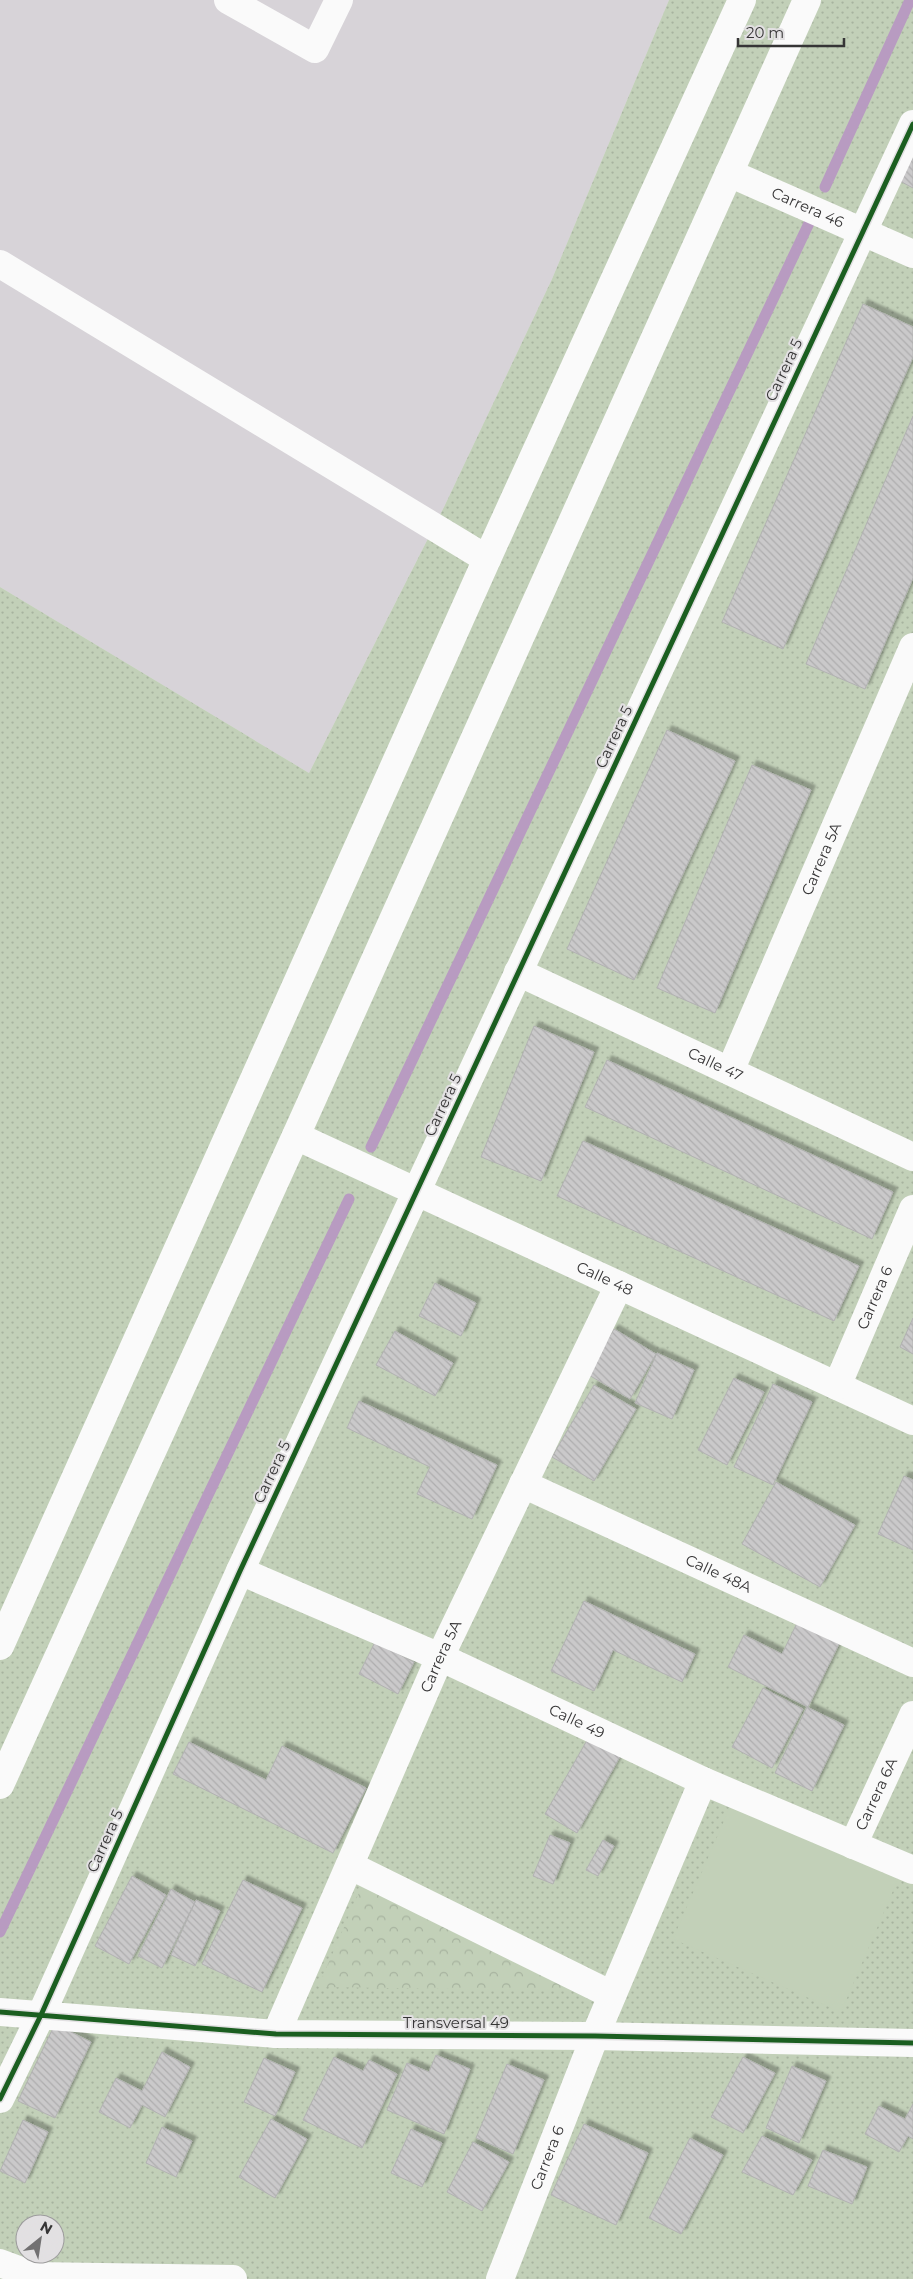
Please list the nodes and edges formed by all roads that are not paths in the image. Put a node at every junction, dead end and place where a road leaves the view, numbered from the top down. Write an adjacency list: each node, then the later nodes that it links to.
1 (228, 0): 2 (street)
2 (338, 0)
3 (742, 0): 10 (street)
4 (807, 0): 6 (street)
5 (913, 124): 7 (street, Carrera 5)
6 (729, 173): 7 (street, Carrera 46); 14 (street)
7 (863, 232): 8 (street, Carrera 46); 12 (street, Carrera 5)
8 (913, 254)
9 (0, 264): 10 (street)
10 (487, 559): 23 (street)
11 (913, 647): 13 (street, Carrera 5A)
12 (518, 972): 13 (street, Calle 47); 16 (street, Carrera 5)
13 (730, 1071): 15 (street, Calle 47)
14 (296, 1136): 16 (street, Calle 48); 28 (street)
15 (913, 1157)
16 (416, 1192): 18 (street, Calle 48); 22 (street, Carrera 5)
17 (913, 1209): 19 (street, Carrera 6)
18 (618, 1285): 19 (street, Calle 48); 21 (street, Carrera 5A)
19 (837, 1386): 20 (street, Calle 48)
20 (913, 1421)
21 (523, 1484): 24 (street, Carrera 5A); 25 (street, Calle 48A)
22 (240, 1572): 24 (street, Calle 49); 34 (street, Carrera 5)
23 (0, 1646)
24 (440, 1657): 27 (street, Calle 49); 30 (street, Carrera 5A)
25 (913, 1662)
26 (913, 1716): 29 (street, Carrera 6A)
27 (703, 1781): 29 (street, Calle 49); 32 (street, Carrera 6)
28 (0, 1785)
29 (853, 1845): 31 (street, Calle 49)
30 (351, 1866): 32 (street); 35 (street, Carrera 5A)
31 (913, 1870)
32 (612, 1995): 36 (street, Carrera 6)
33 (0, 2012): 34 (street, Transversal 49)
34 (41, 2015): 35 (street, Transversal 49); 38 (street, Carrera 5)
35 (276, 2034): 36 (street, Transversal 49)
36 (595, 2036): 37 (street, Transversal 49); 41 (street, Carrera 6)
37 (913, 2043)
38 (0, 2098)
39 (0, 2263): 40 (street)
40 (233, 2279)
41 (500, 2279)

